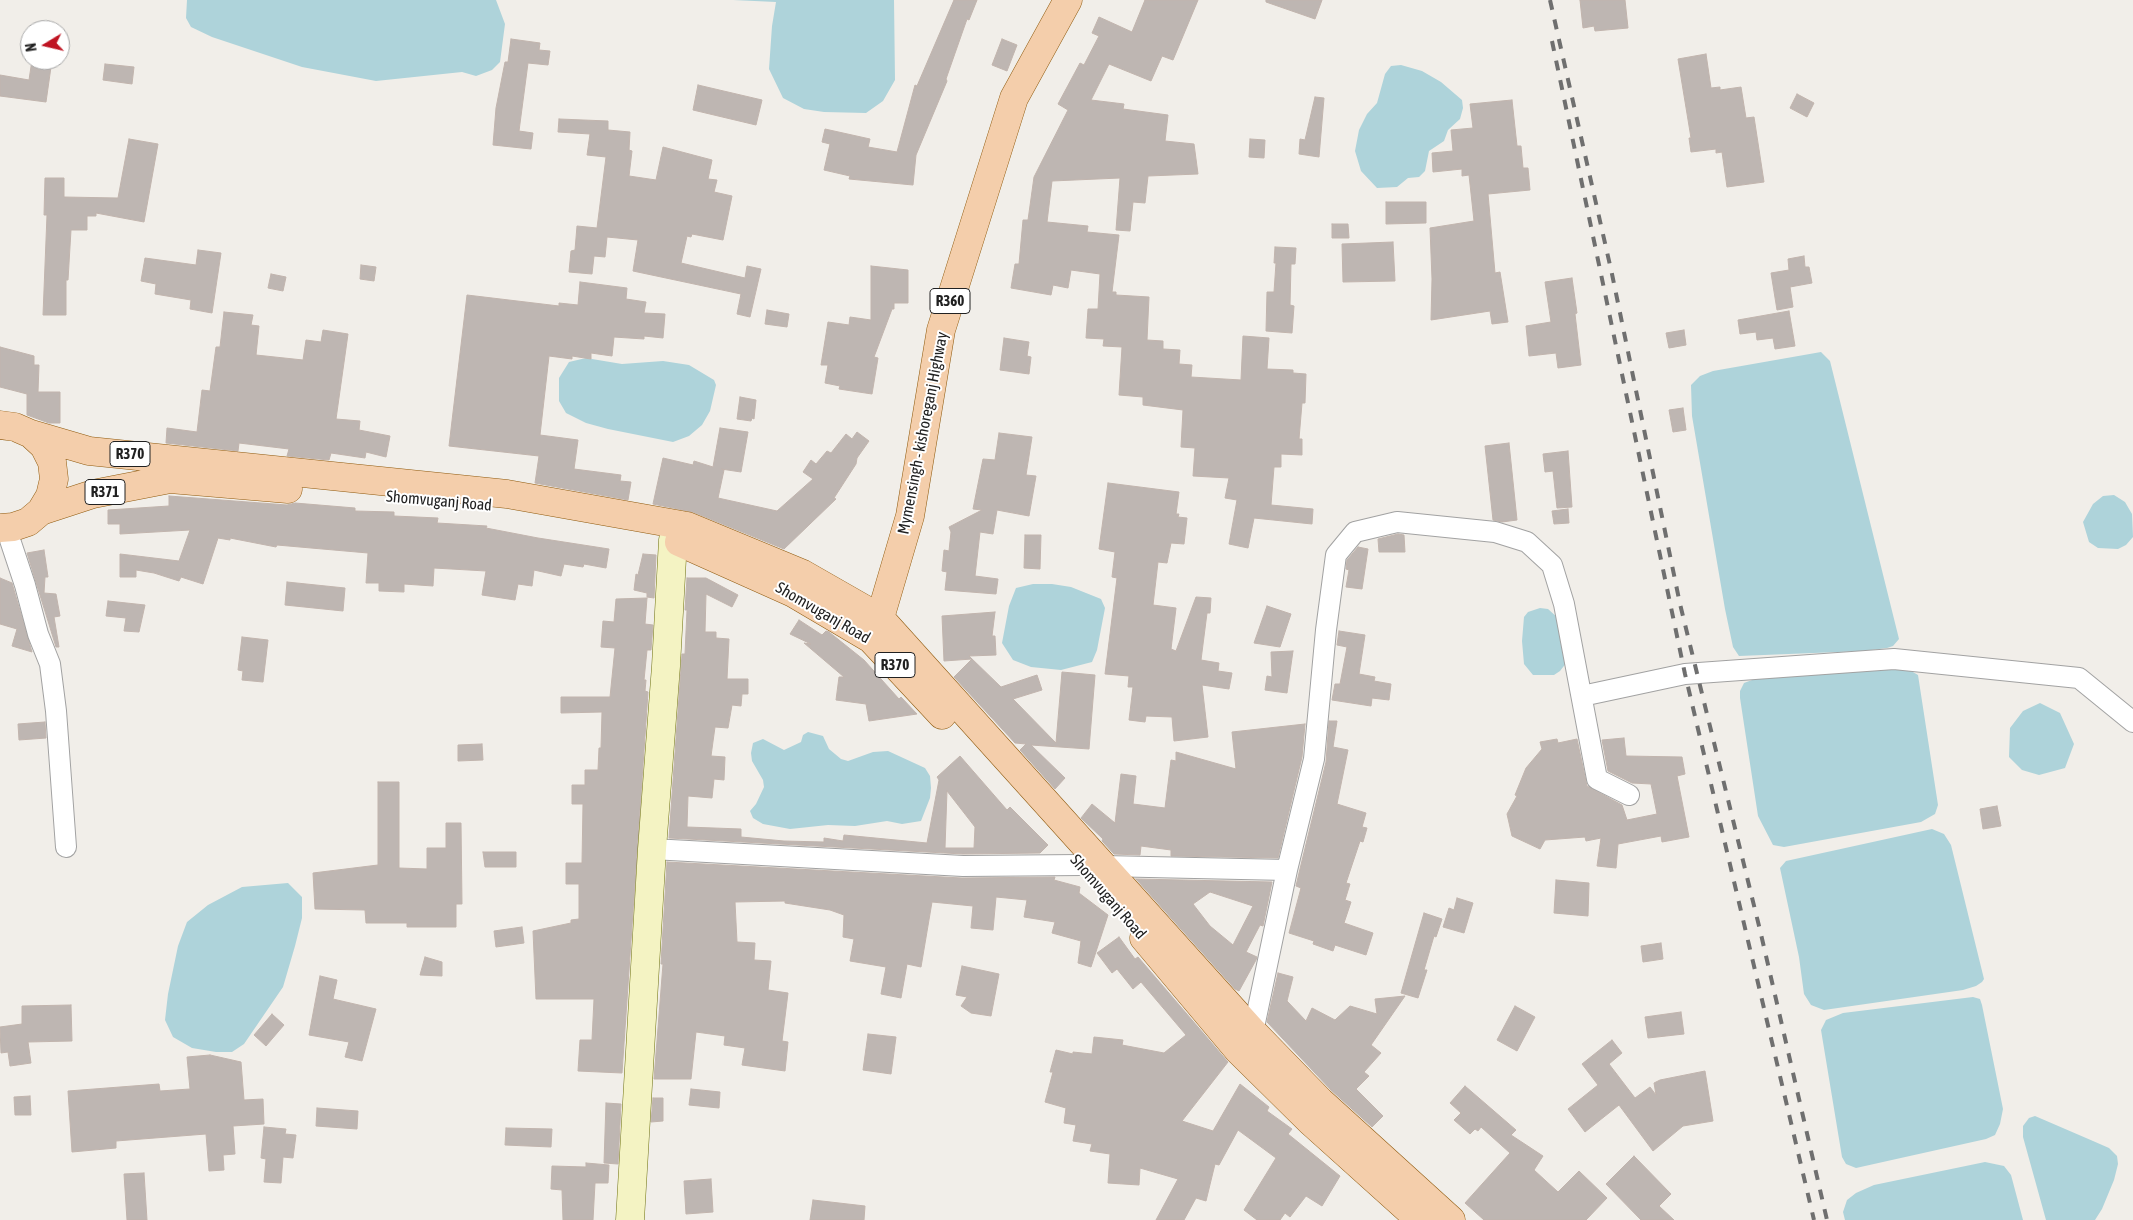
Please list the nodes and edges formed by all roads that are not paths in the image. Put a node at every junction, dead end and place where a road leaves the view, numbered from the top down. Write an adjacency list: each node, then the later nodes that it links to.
1 (1068, 0): 6 (main road, Mymensingh - kishoreganj Highway / R360)
2 (12, 426): 4 (main road); 6 (main road, Shomvuganj Road / R370)
3 (170, 479): 4 (main road, R371); 5 (main road, Shomvuganj Road / R370)
4 (16, 529): 10 (street)
5 (673, 540): 6 (main road, Shomvuganj Road / R370); 11 (street)
6 (875, 628): 12 (main road, Shomvuganj Road / R370)
7 (1582, 696): 8 (street); 9 (street); 13 (street)
8 (2133, 722)
9 (1629, 795)
10 (66, 847)
11 (652, 849): 12 (street); 15 (street)
12 (1092, 865): 13 (street); 14 (main road, Shomvuganj Road / R370); 16 (main road, Shomvuganj Road / R370)
13 (1287, 870): 14 (street)
14 (1253, 1032): 17 (main road, Shomvuganj Road / R370)
15 (630, 1220)
16 (1420, 1220)
17 (1451, 1220)

